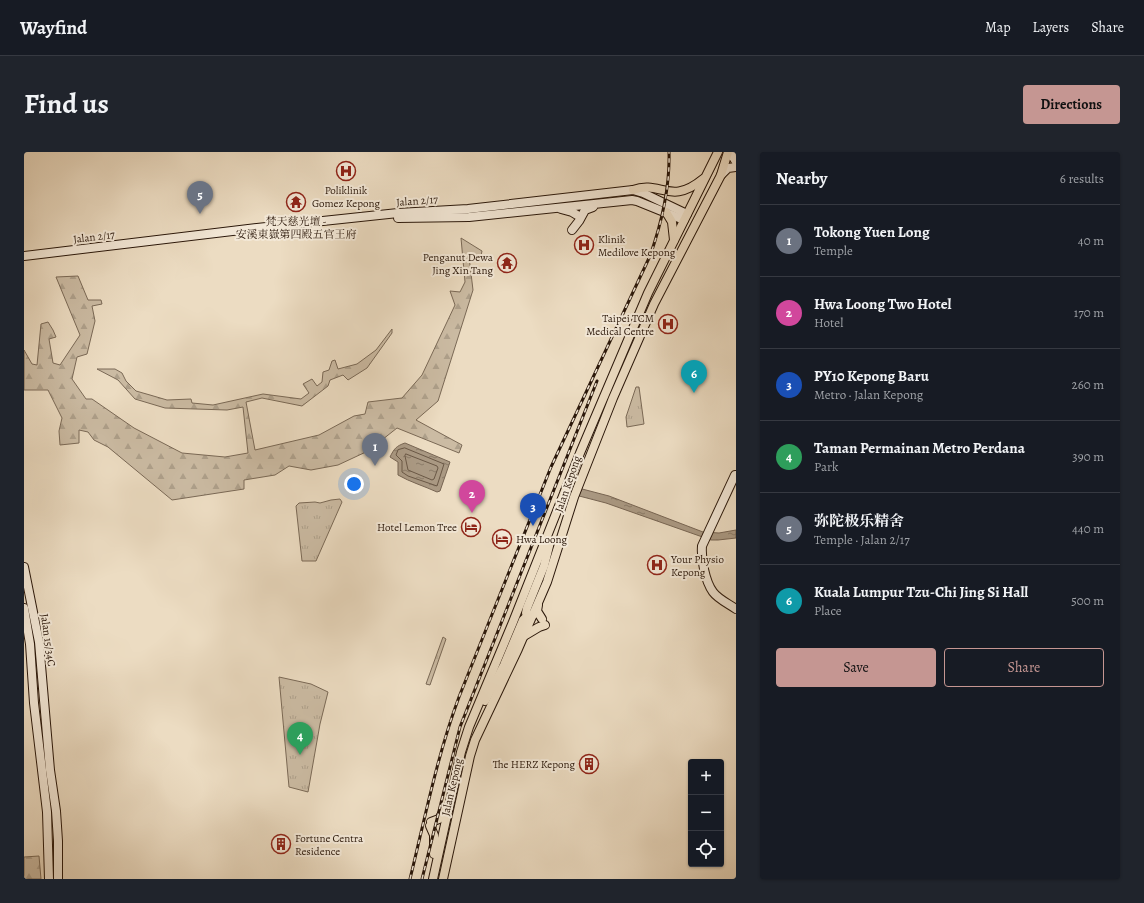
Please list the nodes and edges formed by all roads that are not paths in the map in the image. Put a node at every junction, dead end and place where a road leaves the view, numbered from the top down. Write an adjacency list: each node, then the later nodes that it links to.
1 (718, 152): 6 (main road, Jalan Kepong)
2 (729, 152): 3 (street); 5 (main road, Jalan Kepong)
3 (736, 162)
4 (736, 167): 5 (street)
5 (721, 174): 8 (main road, Jalan Kepong)
6 (705, 178): 7 (main road); 13 (main road, Jalan Kepong)
7 (633, 190): 13 (street, Jalan 2/17); 16 (street, Jalan 2/17)
8 (713, 190): 13 (main road); 18 (main road, Jalan Kepong)
9 (603, 203): 10 (street, Jalan 2/17); 11 (street, Jalan 2/17); 14 (street)
10 (556, 208): 12 (street); 17 (street, Jalan 2/17)
11 (666, 212): 13 (street, Jalan 2/17); 15 (main road)
12 (577, 215)
13 (687, 218): 15 (main road, Jalan Kepong); 18 (main road)
14 (572, 230)
15 (674, 240): 20 (main road, Jalan Kepong)
16 (24, 256)
17 (24, 260)
18 (664, 285): 22 (main road, Jalan Kepong)
19 (735, 475): 24 (street)
20 (559, 507): 25 (main road); 27 (main road, Jalan Kepong)
21 (24, 567): 30 (street, Jalan 15/34C)
22 (539, 600): 25 (main road, Jalan Kepong); 26 (main road)
23 (24, 608): 29 (street, Jalan 15/34C)
24 (736, 609)
25 (530, 617): 26 (main road, Jalan Kepong); 27 (main road)
26 (524, 636): 32 (main road, Jalan Kepong)
27 (469, 727): 28 (main road, Jalan Kepong)
28 (452, 794): 31 (main road, Jalan Kepong); 31 (main road)
29 (50, 879)
30 (58, 879)
31 (432, 879)
32 (443, 879)

